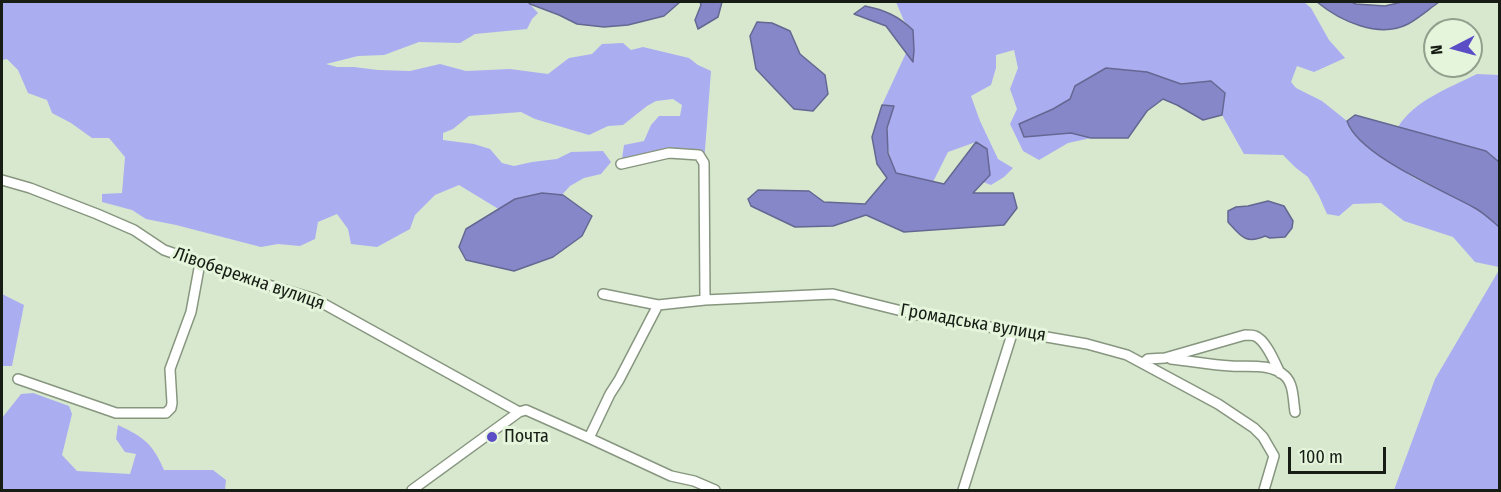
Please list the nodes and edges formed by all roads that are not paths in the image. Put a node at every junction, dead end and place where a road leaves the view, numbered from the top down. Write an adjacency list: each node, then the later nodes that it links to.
1 (621, 164): 5 (street)
2 (2, 180): 3 (street, Лівобережна вулиця)
3 (200, 263): 11 (street); 12 (street, Лівобережна вулиця)
4 (603, 294): 6 (street, Громадська вулиця)
5 (705, 300): 6 (street, Громадська вулиця); 7 (street, Громадська вулиця)
6 (658, 305): 14 (street)
7 (1013, 331): 9 (street, Громадська вулиця); 17 (street)
8 (1165, 358): 9 (street); 10 (street); 10 (street)
9 (1143, 363): 18 (street, Громадська вулиця)
10 (1280, 373): 13 (street)
11 (18, 379)
12 (519, 412): 14 (street, Лівобережна вулиця); 15 (street)
13 (1295, 412)
14 (589, 438): 16 (street, Лівобережна вулиця)
15 (412, 490)
16 (715, 490)
17 (963, 490)
18 (1264, 490)

